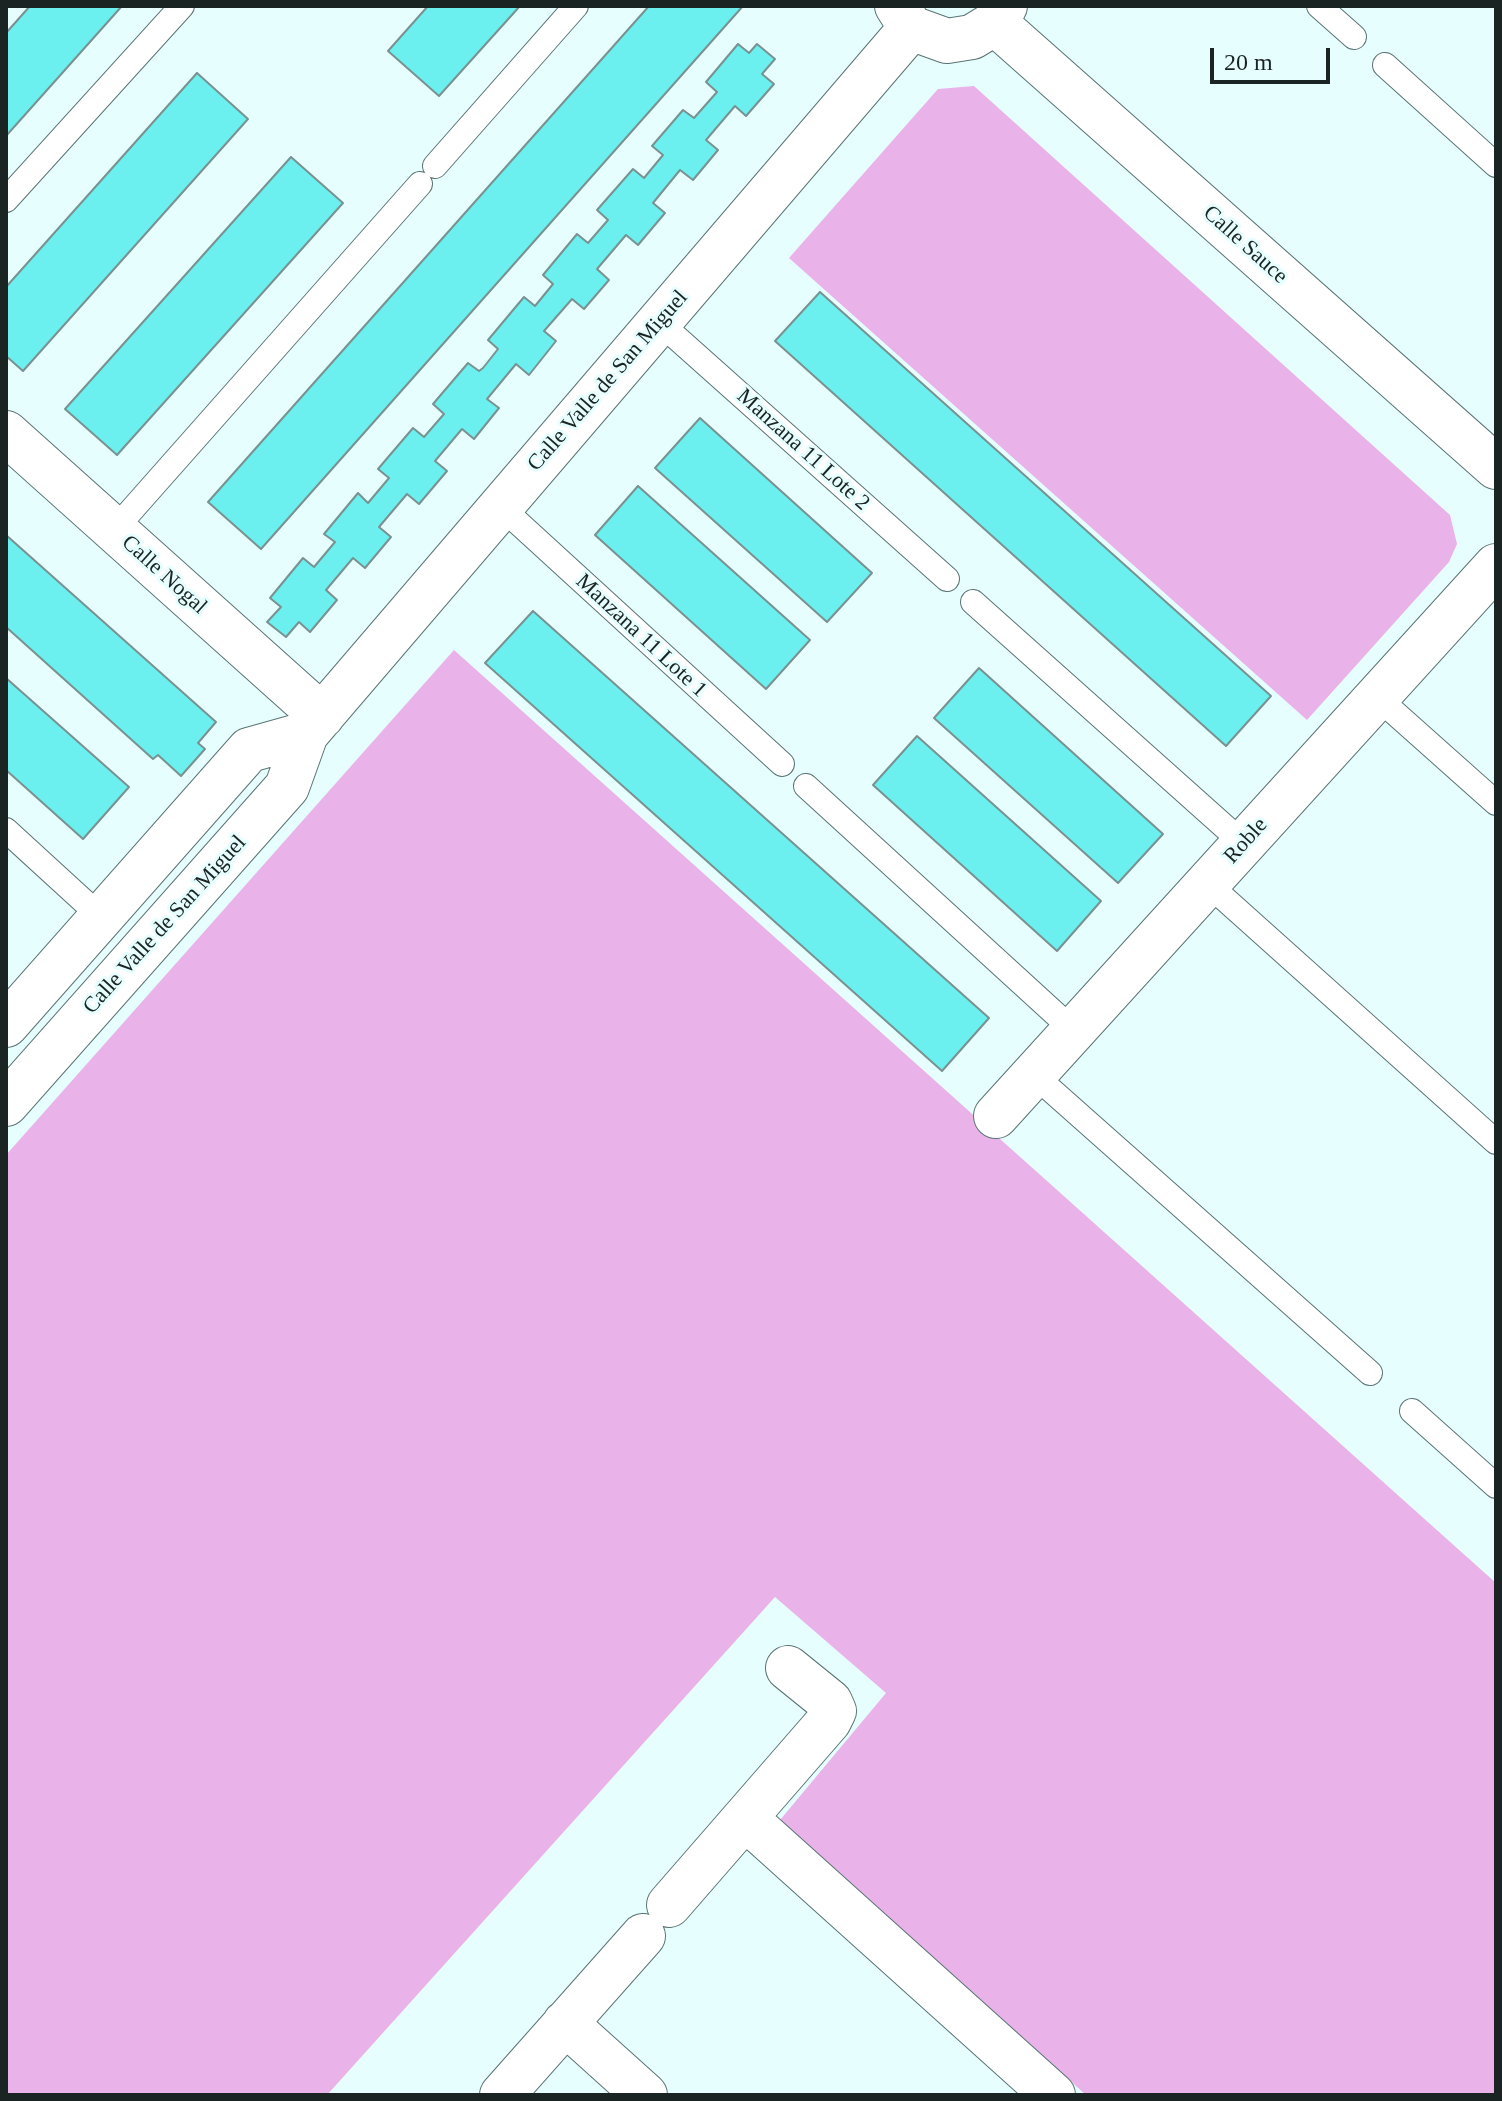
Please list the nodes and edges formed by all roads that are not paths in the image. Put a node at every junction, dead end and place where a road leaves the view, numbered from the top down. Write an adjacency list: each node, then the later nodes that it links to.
1 (182, 6): 9 (lane)
2 (576, 6): 14 (lane)
3 (1319, 6): 6 (lane)
4 (1000, 14): 5 (street); 12 (street, Calle Sauce)
5 (904, 17): 10 (street, Calle Valle de San Miguel)
6 (1354, 37)
7 (1385, 65): 8 (lane)
8 (1496, 165)
9 (6, 200)
10 (659, 322): 13 (street, Calle Valle de San Miguel); 16 (lane, Manzana 11 Lote 2)
11 (6, 433): 14 (street, Calle Nogal)
12 (1496, 467)
13 (501, 507): 19 (street, Calle Valle de San Miguel); 20 (lane, Manzana 11 Lote 1)
14 (114, 530): 19 (street, Calle Nogal)
15 (1496, 566): 18 (street, Roble)
16 (947, 579)
17 (973, 602): 24 (lane)
18 (1377, 697): 22 (lane); 24 (street, Roble)
19 (314, 725): 26 (street); 30 (street, Calle Valle de San Miguel)
20 (782, 764)
21 (806, 786): 28 (lane)
22 (1496, 803)
23 (6, 830): 26 (lane)
24 (1244, 844): 25 (street, Roble)
25 (1207, 883): 28 (street, Roble); 32 (lane)
26 (101, 917): 27 (street)
27 (6, 1025)
28 (1073, 1030): 29 (street, Roble)
29 (1033, 1074): 31 (street, Roble); 33 (lane)
30 (6, 1104)
31 (996, 1116)
32 (1496, 1142)
33 (1370, 1373)
34 (1412, 1411): 35 (lane)
35 (1496, 1486)
36 (788, 1668): 37 (street)
37 (745, 1818): 38 (street); 41 (street)
38 (565, 2023): 39 (street); 40 (street)
39 (502, 2095)
40 (645, 2095)
41 (1053, 2095)

